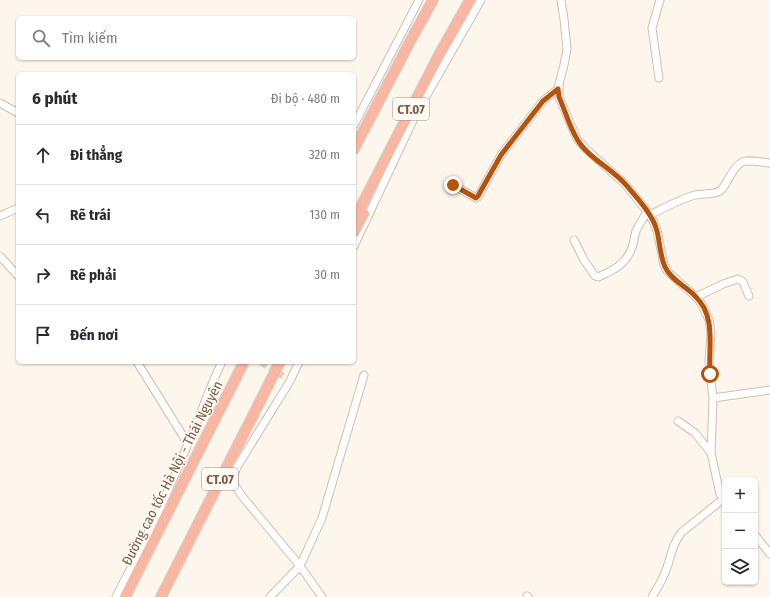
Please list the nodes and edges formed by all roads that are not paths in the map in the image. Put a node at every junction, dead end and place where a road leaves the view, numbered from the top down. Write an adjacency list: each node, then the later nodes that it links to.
1 (420, 0): 11 (street)
2 (433, 0): 13 (highway, CT.07)
3 (470, 0): 12 (highway, CT.07)
4 (481, 0): 22 (street)
5 (561, 0): 8 (street)
6 (660, 0): 7 (street)
7 (659, 78)
8 (558, 89): 15 (street); 17 (street)
9 (0, 103): 10 (street)
10 (16, 112)
11 (356, 121)
12 (394, 142): 19 (highway, CT.07); 20 (highway)
13 (356, 146)
14 (770, 163): 17 (street)
15 (453, 185)
16 (16, 209): 18 (street)
17 (648, 213): 21 (street); 26 (street)
18 (0, 216)
19 (356, 216)
20 (356, 229)
21 (574, 240)
22 (356, 242)
23 (0, 256): 24 (street)
24 (16, 274)
25 (749, 296): 26 (street)
26 (696, 297): 36 (street)
27 (138, 364): 38 (street)
28 (221, 364): 38 (street)
29 (243, 364): 46 (highway, Đường cao tốc Hà Nội - Thái Nguyên / CT.07)
30 (279, 364): 47 (highway, CT.07)
31 (298, 364): 34 (street)
32 (364, 375): 44 (street)
33 (283, 376): 34 (street)
34 (290, 381): 44 (street)
35 (770, 390): 36 (street)
36 (713, 398): 39 (street)
37 (678, 421): 39 (street)
38 (188, 444): 45 (street)
39 (711, 452): 40 (street)
40 (722, 497)
41 (722, 502): 50 (street)
42 (758, 539): 43 (street)
43 (770, 554)
44 (300, 566): 48 (street); 49 (street)
45 (116, 597)
46 (125, 597)
47 (161, 597)
48 (270, 597)
49 (322, 597)
50 (652, 597)

